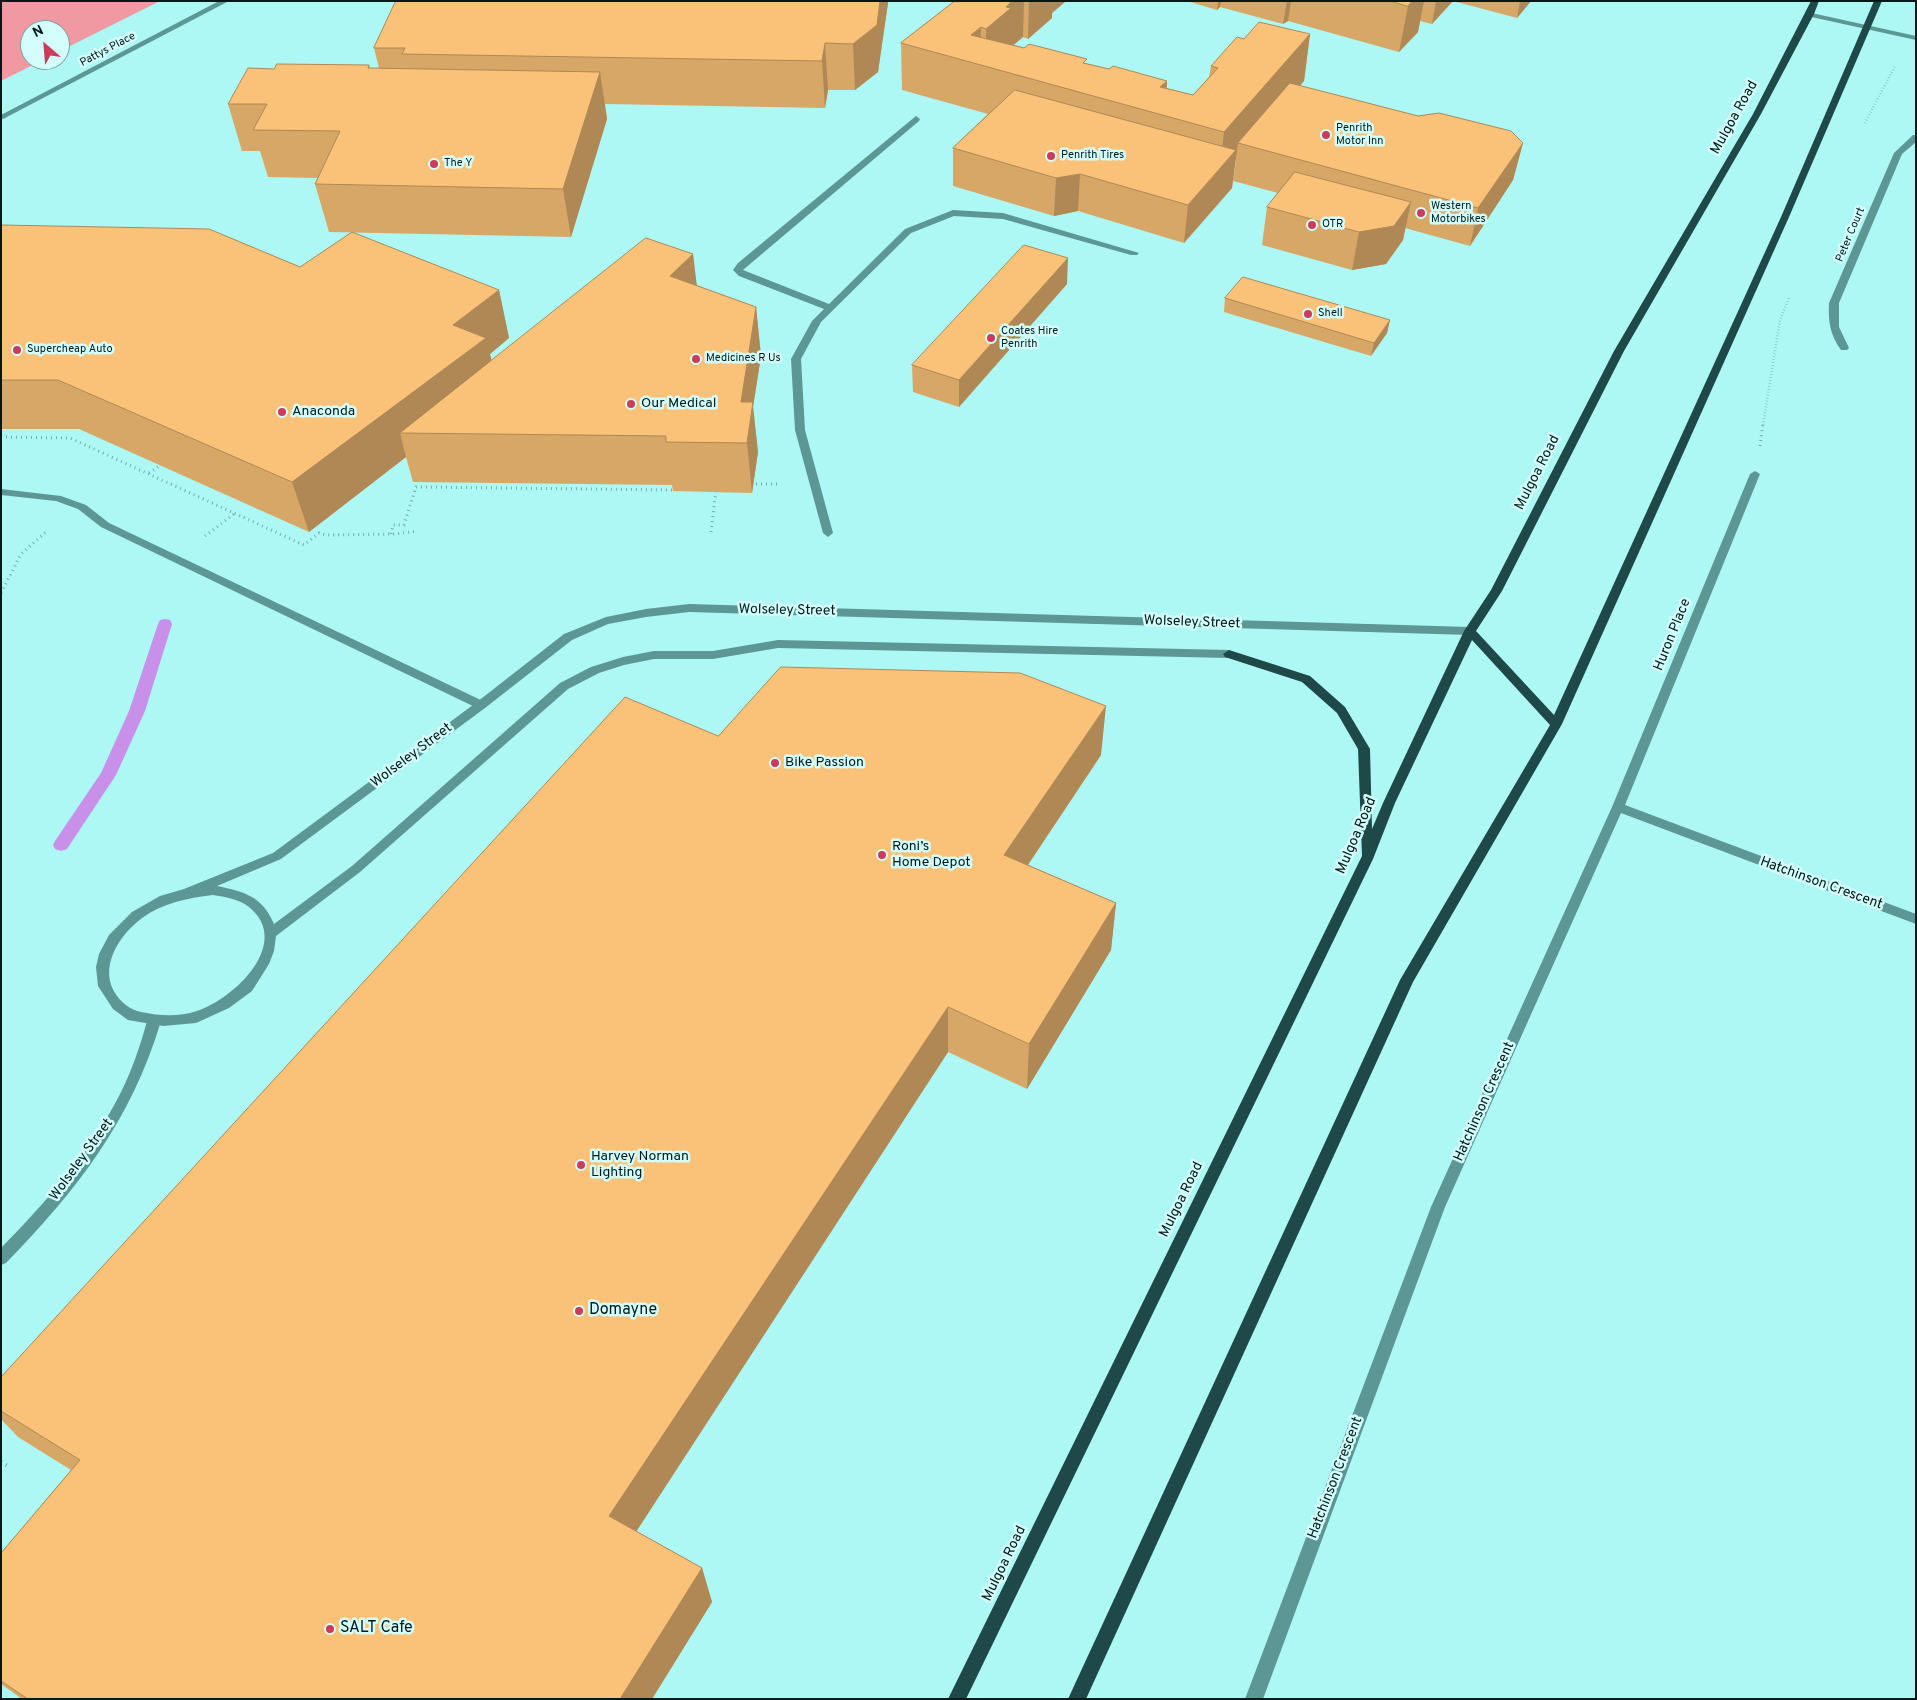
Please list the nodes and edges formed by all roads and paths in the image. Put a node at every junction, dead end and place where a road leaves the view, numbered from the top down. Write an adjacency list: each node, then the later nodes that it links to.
1 (225, 1): 7 (street, Pattys Place)
2 (1815, 1): 4 (main road, Mulgoa Road)
3 (1878, 1): 5 (main road)
4 (1810, 14): 5 (street); 28 (main road, Mulgoa Road)
5 (1867, 27): 6 (street); 31 (main road)
6 (1916, 38)
7 (1, 118)
8 (916, 119): 11 (street)
9 (1916, 137): 12 (street, Peter Court)
10 (1134, 253): 11 (street)
11 (830, 308): 17 (street)
12 (1844, 348)
13 (1, 437): 15 (path)
14 (161, 465): 15 (path)
15 (148, 473): 26 (path)
16 (1756, 474): 32 (street, Huron Place)
17 (815, 484): 20 (path); 25 (street)
18 (676, 490): 26 (path)
19 (724, 490): 24 (path)
20 (749, 491)
21 (1, 492): 30 (street)
22 (53, 526): 27 (path)
23 (418, 531): 26 (path)
24 (711, 532)
25 (828, 533)
26 (391, 534)
27 (1, 593)
28 (1470, 631): 30 (street, Wolseley Street); 31 (main road); 33 (main road, Mulgoa Road)
29 (1229, 654): 33 (main road); 36 (street)
30 (481, 705): 34 (street, Wolseley Street)
31 (1556, 724): 42 (main road)
32 (1618, 808): 35 (street, Hatchinson Crescent); 43 (street, Hatchinson Crescent)
33 (1367, 859): 41 (main road, Mulgoa Road)
34 (189, 892): 36 (street); 37 (street)
35 (1916, 919)
36 (271, 933): 37 (street)
37 (154, 1021): 38 (street, Wolseley Street)
38 (1, 1258)
39 (1, 1462): 40 (path)
40 (10, 1467)
41 (957, 1699)
42 (1077, 1699)
43 (1254, 1699)

